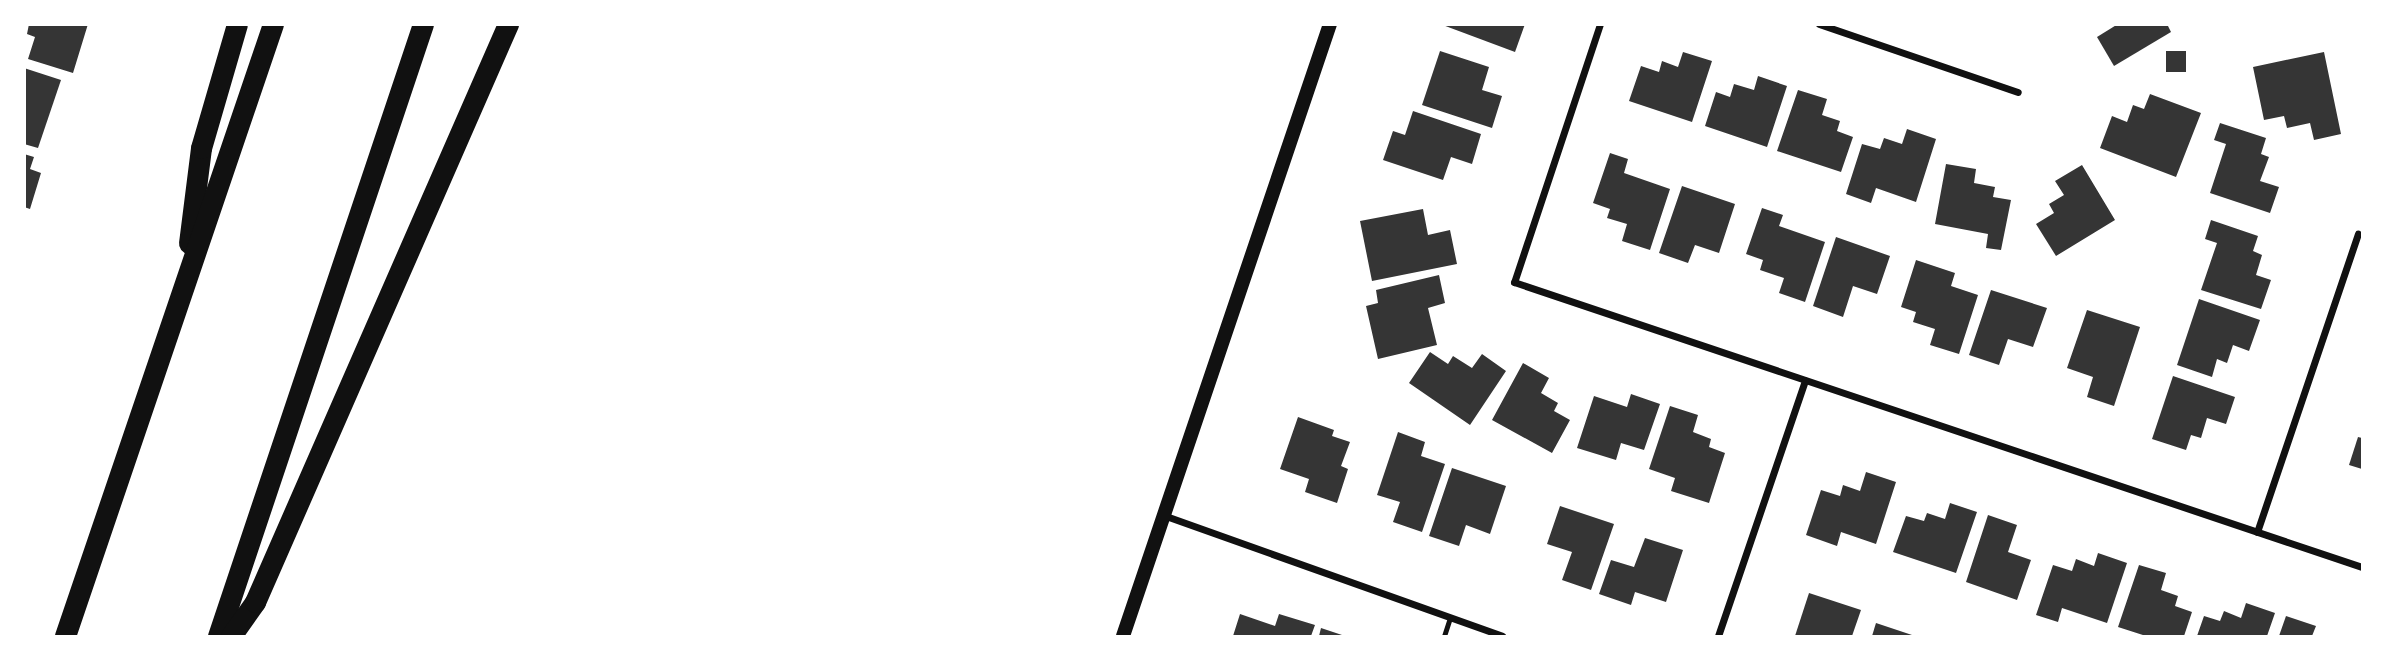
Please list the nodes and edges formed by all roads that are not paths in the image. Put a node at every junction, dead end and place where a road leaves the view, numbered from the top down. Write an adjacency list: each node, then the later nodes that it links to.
1 (237, 24): 10 (highway)
2 (273, 24): 10 (highway)
3 (423, 24): 17 (highway)
4 (508, 24): 18 (highway)
5 (1330, 24): 12 (main road)
6 (1600, 24): 11 (street)
7 (1819, 24): 8 (street)
8 (2018, 92)
9 (2358, 233): 13 (street)
10 (183, 287): 16 (highway)
11 (1805, 380): 13 (street); 22 (street)
12 (1163, 515): 15 (street); 19 (main road)
13 (2257, 532): 14 (street)
14 (2362, 567)
15 (1450, 618): 20 (lane); 21 (street)
16 (65, 636)
17 (218, 636)
18 (230, 636)
19 (1123, 636)
20 (1444, 636)
21 (1502, 636)
22 (1718, 636)

